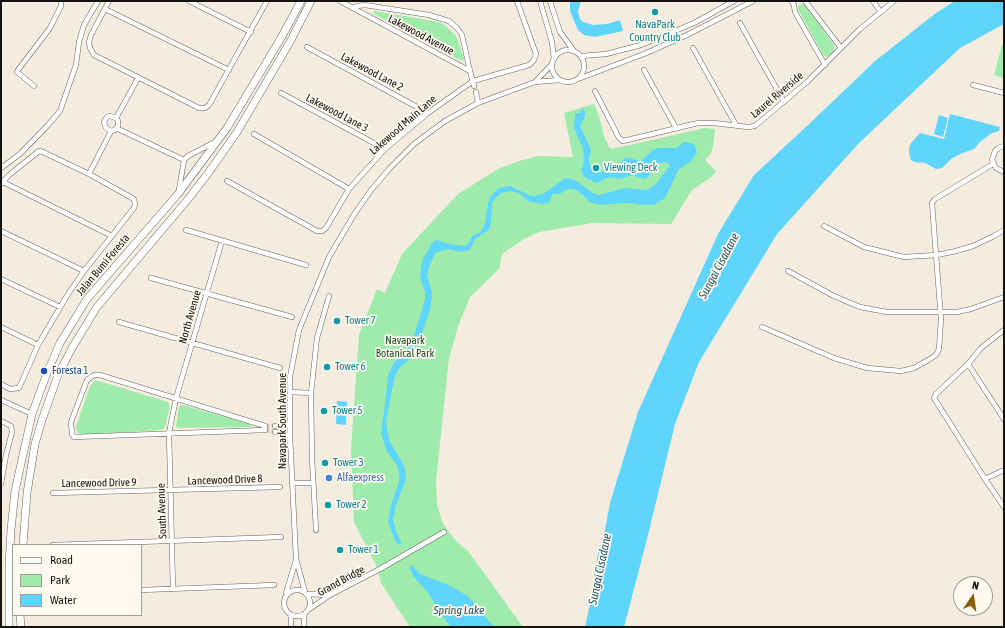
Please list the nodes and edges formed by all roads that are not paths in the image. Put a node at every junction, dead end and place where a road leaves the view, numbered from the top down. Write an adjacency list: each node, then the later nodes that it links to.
1 (61, 1): 44 (street)
2 (98, 1): 62 (street)
3 (109, 1): 20 (street)
4 (189, 1): 25 (street)
5 (267, 1): 25 (street)
6 (301, 1): 26 (main road, Jalan Bumi Foresta)
7 (311, 1): 27 (main road, Jalan Bumi Foresta)
8 (340, 1): 19 (street)
9 (517, 1): 42 (street, Lakewood Main Lane)
10 (540, 1): 33 (street)
11 (550, 1): 31 (street)
12 (734, 1): 21 (street)
13 (753, 1): 23 (street)
14 (799, 1): 18 (street)
15 (805, 1): 30 (street)
16 (873, 1): 22 (street)
17 (894, 1): 22 (street, Laurel Riverside)
18 (793, 3): 34 (street)
19 (352, 8): 37 (street, Lakewood Avenue); 37 (street, Lakewood Avenue)
20 (105, 9): 35 (street); 38 (street)
21 (722, 9): 23 (street); 32 (street)
22 (880, 11): 30 (street, Laurel Riverside)
23 (726, 16): 39 (street)
24 (740, 23): 49 (street)
25 (251, 32): 35 (street)
26 (281, 38): 27 (main road); 57 (main road, Jalan Bumi Foresta)
27 (290, 42): 86 (main road, Jalan Bumi Foresta)
28 (307, 47): 51 (street, Lakewood Lane 2)
29 (693, 48): 53 (street)
30 (841, 48): 34 (street, Laurel Riverside)
31 (574, 51): 32 (street); 33 (street)
32 (581, 56): 39 (street)
33 (553, 61): 40 (street); 41 (street, Navapark South Avenue)
34 (825, 65): 49 (street, Laurel Riverside)
35 (229, 70): 38 (street)
36 (644, 70): 54 (street)
37 (470, 71): 42 (street, Lakewood Avenue)
38 (138, 78): 52 (street)
39 (578, 79): 40 (street)
40 (560, 80): 41 (street, Navapark South Avenue)
41 (535, 82): 50 (street, Navapark South Avenue)
42 (473, 83): 51 (street, Lakewood Main Lane)
43 (973, 85): 48 (street)
44 (34, 86)
45 (595, 91): 54 (street, Laurel Riverside)
46 (476, 92): 50 (street)
47 (281, 93): 59 (street, Lakewood Lane 3)
48 (1004, 94)
49 (784, 102): 53 (street, Laurel Riverside)
50 (478, 103): 98 (street, Navapark South Avenue)
51 (428, 113): 59 (street, Lakewood Main Lane)
52 (116, 118): 55 (street); 55 (street)
53 (736, 125): 54 (street, Laurel Riverside)
54 (676, 128)
55 (114, 130): 60 (street); 64 (street)
56 (254, 134): 67 (street)
57 (218, 140): 60 (street); 68 (main road, Jalan Bumi Foresta)
58 (1004, 146): 61 (street)
59 (386, 149): 67 (street, Lakewood Main Lane)
60 (184, 160): 68 (street)
61 (993, 164): 63 (street); 75 (street)
62 (1, 168)
63 (1004, 172)
64 (89, 174): 66 (street); 73 (street)
65 (227, 181): 67 (street, Lakewood Main Lane)
66 (2, 183): 73 (street)
67 (349, 189)
68 (178, 194): 84 (main road, Jalan Bumi Foresta)
69 (824, 226): 75 (street)
70 (1, 230): 77 (street)
71 (186, 230): 74 (street)
72 (1004, 230): 75 (street)
73 (112, 236): 77 (street)
74 (222, 241): 76 (street); 81 (street, North Avenue)
75 (937, 255): 87 (street)
76 (306, 265)
77 (84, 271): 85 (street)
78 (788, 271): 87 (street)
79 (1, 278): 85 (street)
80 (151, 278): 81 (street)
81 (206, 294): 88 (street); 93 (street, North Avenue)
82 (329, 296): 99 (street)
83 (1004, 297): 87 (street)
84 (87, 299): 86 (main road); 102 (main road, Jalan Bumi Foresta)
85 (60, 307): 94 (street)
86 (97, 307): 123 (main road, Jalan Bumi Foresta)
87 (940, 312): 91 (street)
88 (292, 317)
89 (119, 322): 93 (street)
90 (1, 327): 94 (street)
91 (762, 327)
92 (1004, 330): 95 (street)
93 (192, 343): 96 (street); 100 (street, North Avenue)
94 (38, 345): 97 (street)
95 (968, 364): 103 (street); 111 (street)
96 (280, 368)
97 (1, 384)
98 (290, 392): 99 (street); 105 (street, Navapark South Avenue)
99 (311, 394): 114 (street)
100 (176, 398): 108 (street, North Avenue); 108 (street); 108 (street)
101 (1, 400): 102 (street)
102 (32, 414): 136 (main road, Jalan Bumi Foresta)
103 (1004, 419)
104 (1, 421): 112 (street)
105 (290, 424): 106 (street); 109 (street, Navapark South Avenue)
106 (275, 426)
107 (274, 432): 109 (street)
108 (169, 433): 116 (street, South Avenue)
109 (290, 436): 113 (street, Navapark South Avenue)
110 (1004, 471): 111 (street)
111 (985, 479): 118 (street)
112 (1, 480)
113 (292, 483): 114 (street); 125 (street, Navapark South Avenue)
114 (313, 483): 119 (street)
115 (280, 487): 116 (street, Lancewood Drive 8)
116 (170, 491): 117 (street, Lancewood Drive 9); 122 (street, South Avenue)
117 (53, 493)
118 (1004, 507)
119 (316, 530)
120 (444, 532): 130 (street, Grand Bridge)
121 (281, 538): 122 (street)
122 (172, 540): 124 (street); 127 (street, South Avenue)
123 (23, 544)
124 (77, 544)
125 (296, 558): 129 (street, Navapark South Avenue); 131 (street, Navapark South Avenue)
126 (274, 585): 127 (street)
127 (173, 589): 128 (street)
128 (142, 590)
129 (306, 593): 130 (street); 131 (street); 132 (street)
130 (330, 595): 132 (street, Grand Bridge)
131 (285, 597): 134 (street)
132 (308, 610): 133 (street)
133 (304, 614): 134 (street); 139 (street)
134 (291, 615): 138 (street)
135 (20, 616): 137 (main road)
136 (9, 627)
137 (21, 627)
138 (291, 627)
139 (304, 627)

